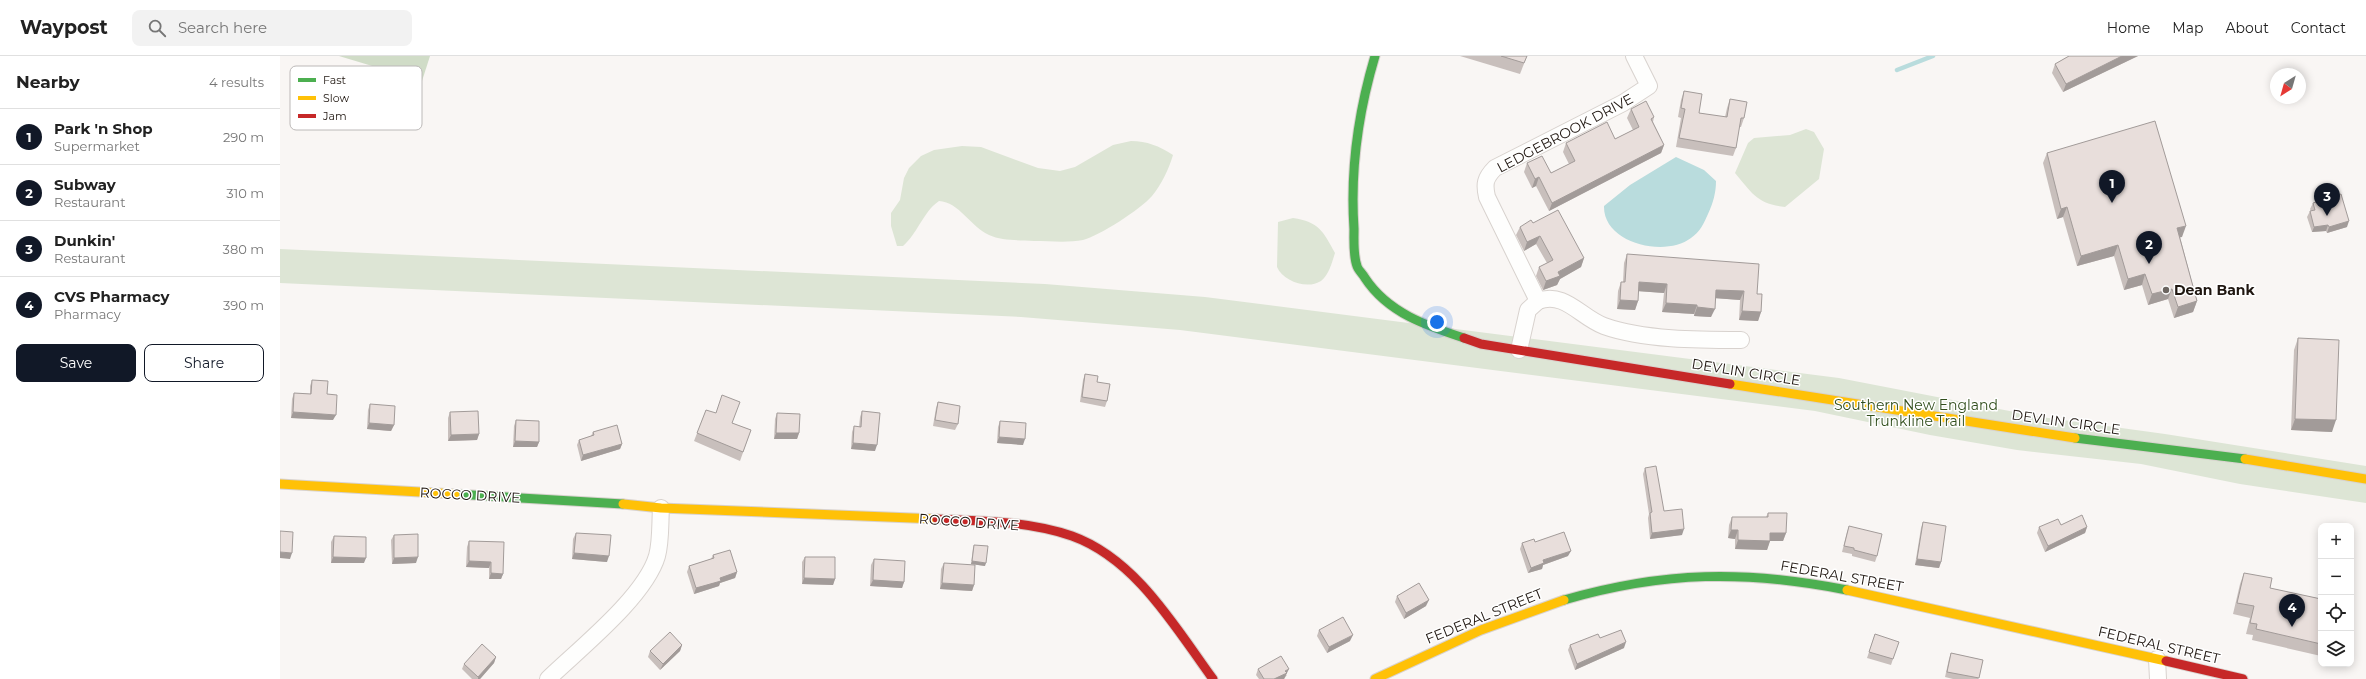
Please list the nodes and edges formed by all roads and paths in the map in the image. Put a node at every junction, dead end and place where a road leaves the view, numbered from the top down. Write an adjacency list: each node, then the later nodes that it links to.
1 (1375, 56): 5 (street, DEVLIN CIRCLE)
2 (1634, 56): 3 (street, LEDGEBROOK DRIVE)
3 (1538, 301): 4 (street); 5 (street)
4 (1741, 340)
5 (1519, 350): 6 (street, DEVLIN CIRCLE)
6 (2366, 479)
7 (280, 484): 8 (street, ROCCO DRIVE)
8 (661, 508): 10 (street); 11 (street, ROCCO DRIVE)
9 (2157, 659): 12 (street, FEDERAL STREET); 13 (street); 14 (street, FEDERAL STREET)
10 (548, 679)
11 (1213, 679)
12 (1375, 679)
13 (2158, 679)
14 (2243, 679)

